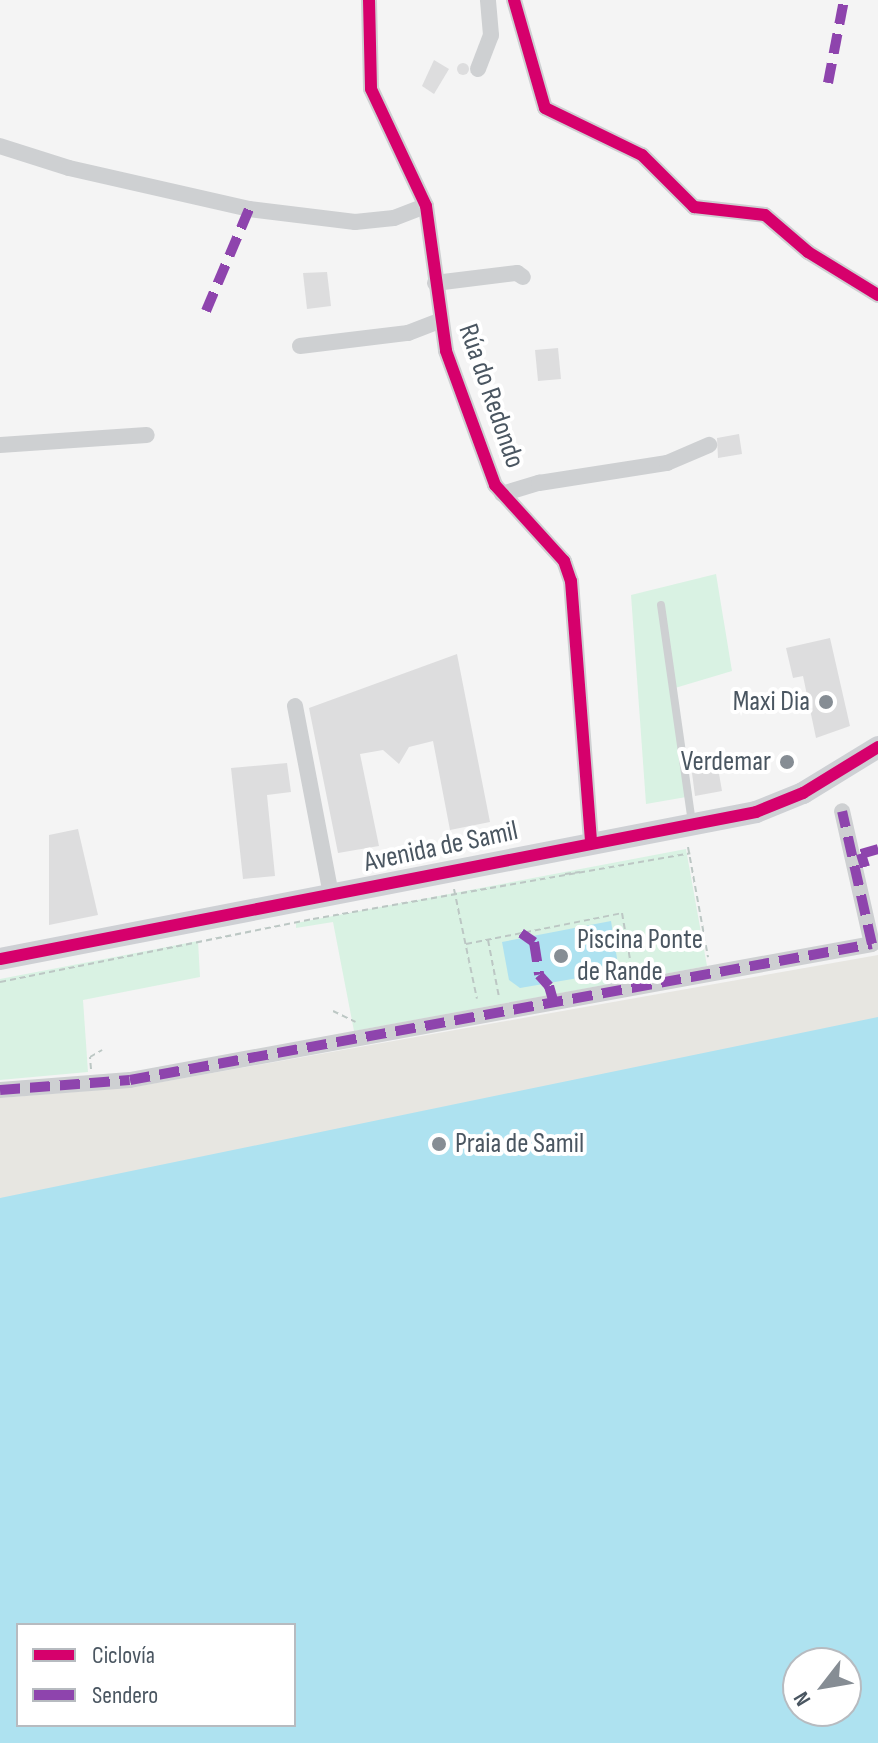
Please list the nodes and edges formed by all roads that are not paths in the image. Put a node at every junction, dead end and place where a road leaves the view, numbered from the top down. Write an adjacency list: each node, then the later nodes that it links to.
1 (369, 0): 6 (street, Rúa do Redondo)
2 (488, 0): 4 (street)
3 (514, 0): 9 (street)
4 (478, 69)
5 (0, 146): 6 (street)
6 (426, 206): 8 (street, Rúa do Redondo)
7 (523, 277): 8 (street)
8 (435, 283): 10 (street, Rúa do Redondo)
9 (878, 295)
10 (440, 321): 11 (street); 15 (street, Rúa do Redondo)
11 (300, 346)
12 (147, 435): 13 (street)
13 (0, 445)
14 (709, 445): 15 (street)
15 (502, 494): 21 (street, Rúa do Redondo)
16 (661, 605): 20 (lane)
17 (295, 706): 22 (street)
18 (878, 747): 20 (main road, Avenida de Samil)
19 (842, 811): 24 (street)
20 (692, 824): 21 (main road, Avenida de Samil)
21 (591, 842): 22 (main road, Avenida de Samil)
22 (331, 894): 23 (main road, Avenida de Samil)
23 (0, 959)
24 (0, 1090)

